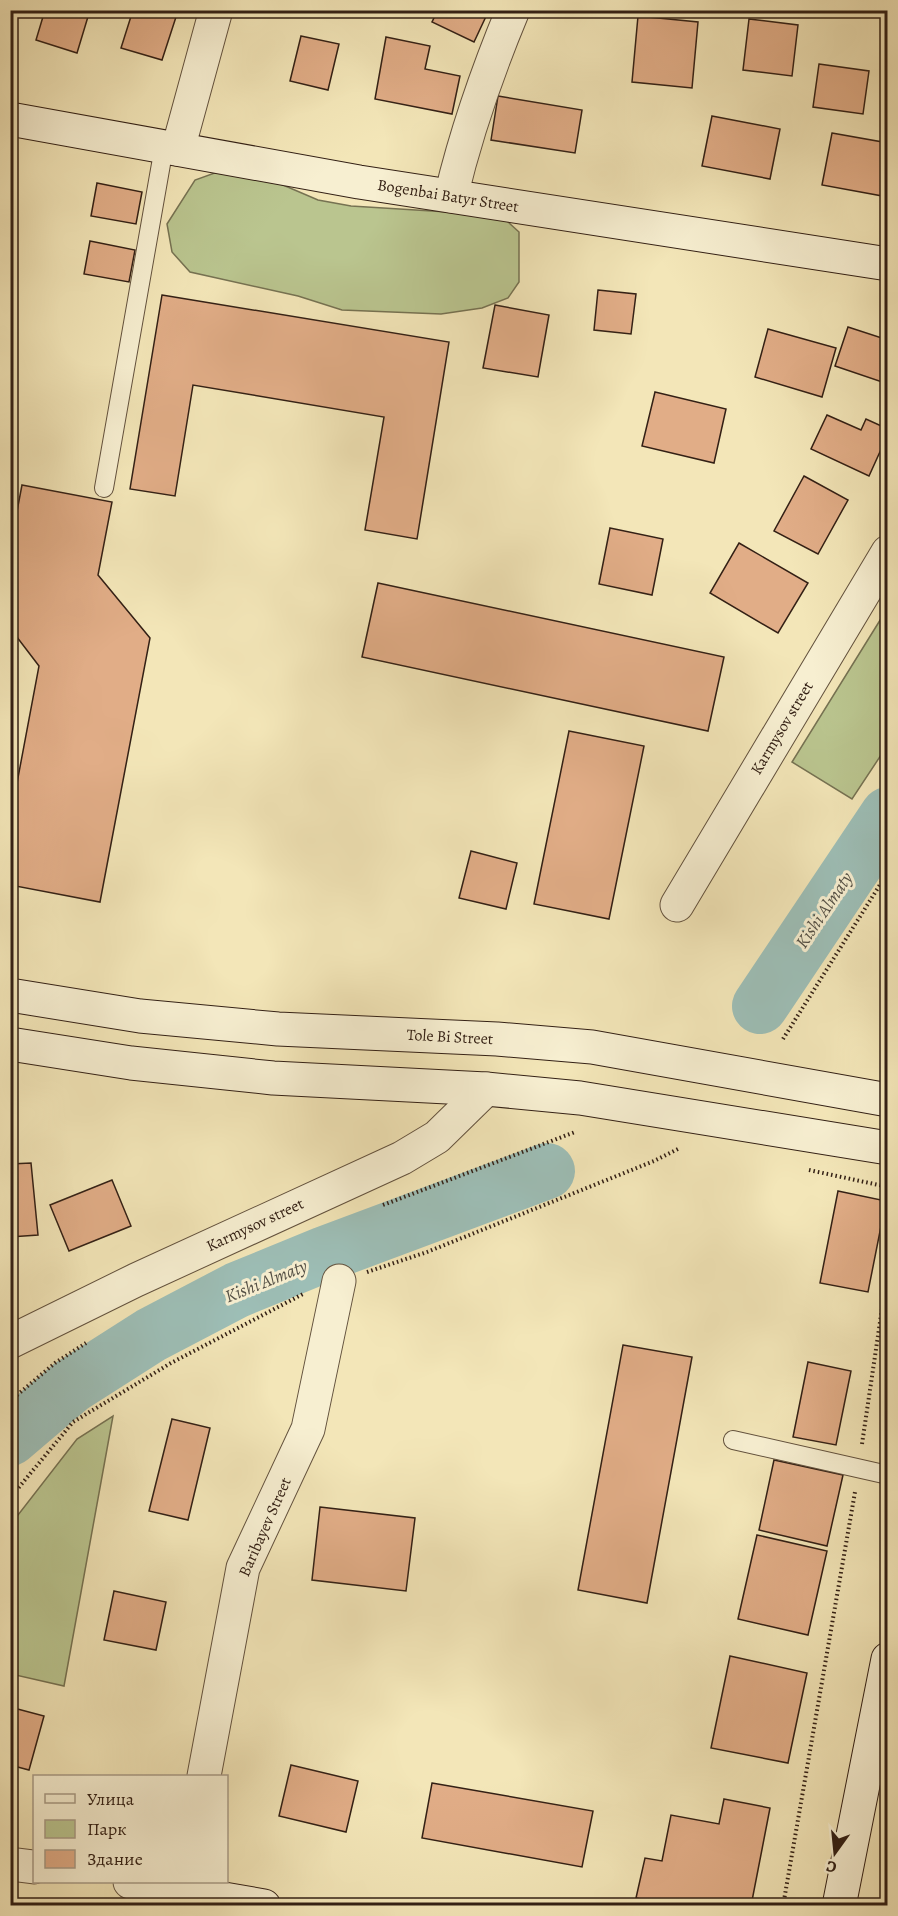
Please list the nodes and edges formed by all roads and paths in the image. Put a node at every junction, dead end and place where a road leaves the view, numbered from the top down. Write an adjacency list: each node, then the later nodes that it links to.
1 (216, 10): 4 (street)
2 (513, 10): 5 (street)
3 (10, 120): 4 (street, Bogenbai Batyr Street)
4 (171, 148): 5 (street, Bogenbai Batyr Street); 7 (lane)
5 (452, 196): 6 (street, Bogenbai Batyr Street)
6 (888, 264)
7 (104, 488)
8 (888, 552): 10 (street, Karmysov street)
9 (888, 872): 12 (path)
10 (677, 905)
11 (10, 995): 15 (street, Tole Bi Street)
12 (783, 1039)
13 (10, 1044): 14 (street)
14 (486, 1089): 19 (street); 24 (street, Karmysov street)
15 (888, 1100)
16 (582, 1129): 20 (path)
17 (675, 1143): 18 (path)
18 (687, 1145)
19 (888, 1148)
20 (379, 1207)
21 (888, 1268): 27 (path)
22 (339, 1281): 30 (street, Baribayev Street)
23 (93, 1339): 25 (path)
24 (10, 1342)
25 (10, 1401)
26 (733, 1440): 27 (lane)
27 (859, 1468): 28 (lane); 36 (path)
28 (888, 1474)
29 (888, 1659): 37 (street)
30 (204, 1775)
31 (10, 1864): 32 (street)
32 (33, 1866)
33 (139, 1883): 34 (street)
34 (183, 1893): 35 (street)
35 (264, 1905)
36 (783, 1905)
37 (839, 1905)

